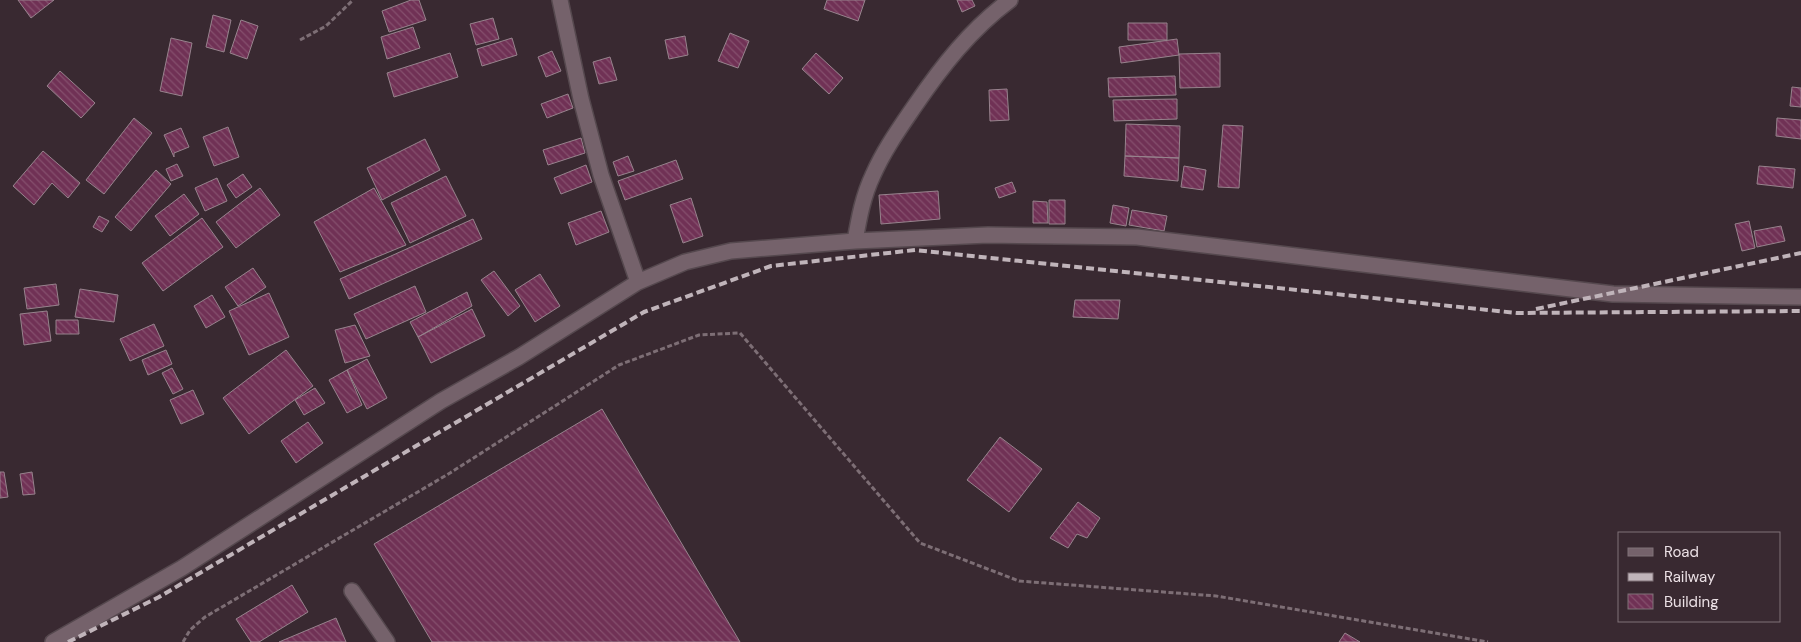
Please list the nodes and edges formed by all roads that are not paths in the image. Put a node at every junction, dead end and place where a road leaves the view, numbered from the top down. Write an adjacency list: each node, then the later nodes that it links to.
1 (1010, 0): 3 (street)
2 (558, 2): 4 (street)
3 (856, 241): 4 (street); 5 (street)
4 (638, 282): 7 (street)
5 (1801, 296)
6 (352, 591): 8 (street)
7 (53, 642)
8 (387, 642)

